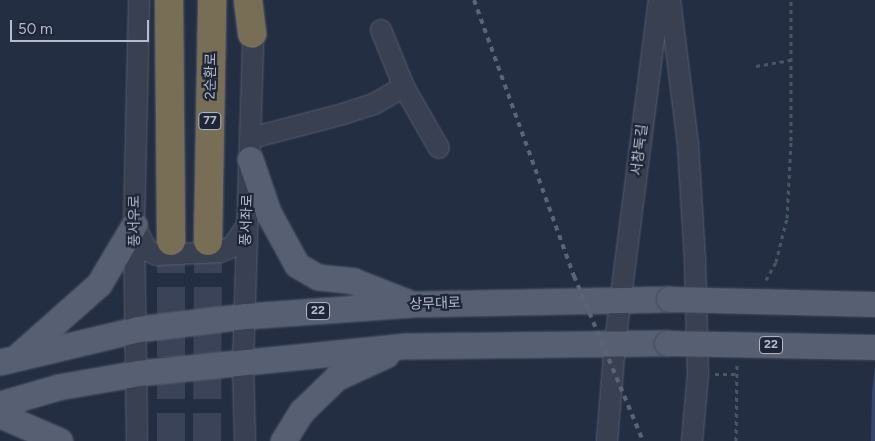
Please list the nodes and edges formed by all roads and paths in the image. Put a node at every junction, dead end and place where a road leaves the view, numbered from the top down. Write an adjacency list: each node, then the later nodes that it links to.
1 (139, 0): 17 (street, 풍서우로)
2 (169, 0): 19 (highway)
3 (212, 0): 20 (highway, 2순환로 / 77)
4 (248, 0): 10 (highway)
5 (256, 0): 10 (street, 풍서좌로)
6 (659, 0): 21 (street, 서창둑길)
7 (670, 0): 39 (street)
8 (791, 0): 11 (path)
9 (381, 30): 13 (street)
10 (252, 34): 15 (street, 풍서좌로)
11 (790, 60): 12 (path); 16 (path)
12 (756, 66)
13 (404, 87): 14 (street); 15 (street)
14 (439, 148)
15 (250, 149): 18 (street, 풍서좌로); 22 (main road)
16 (790, 185)
17 (134, 225): 18 (street); 25 (street, 풍서우로); 29 (main road)
18 (246, 228): 24 (street, 풍서좌로)
19 (171, 241)
20 (208, 242)
21 (622, 299): 22 (main road, 상무대로 / 22); 23 (main road, 상무대로 / 22, bridge); 26 (street, 서창둑길)
22 (414, 304): 24 (main road, 상무대로 / 22)
23 (875, 304)
24 (246, 316): 25 (main road, 상무대로 / 22); 30 (street, 풍서좌로)
25 (138, 329): 29 (main road, 상무대로 / 22); 31 (street, 풍서우로)
26 (615, 343): 27 (main road, 22); 28 (main road, 22, bridge); 38 (street, 서창둑길)
27 (406, 346): 30 (main road, 22); 37 (main road)
28 (875, 347)
29 (9, 358)
30 (243, 364): 31 (main road, 22); 36 (street, 풍서좌로)
31 (138, 373): 32 (main road, 22); 35 (street, 풍서우로)
32 (0, 404)
33 (0, 415): 34 (main road)
34 (60, 441)
35 (137, 441)
36 (245, 441)
37 (284, 441)
38 (607, 441)
39 (692, 441)

